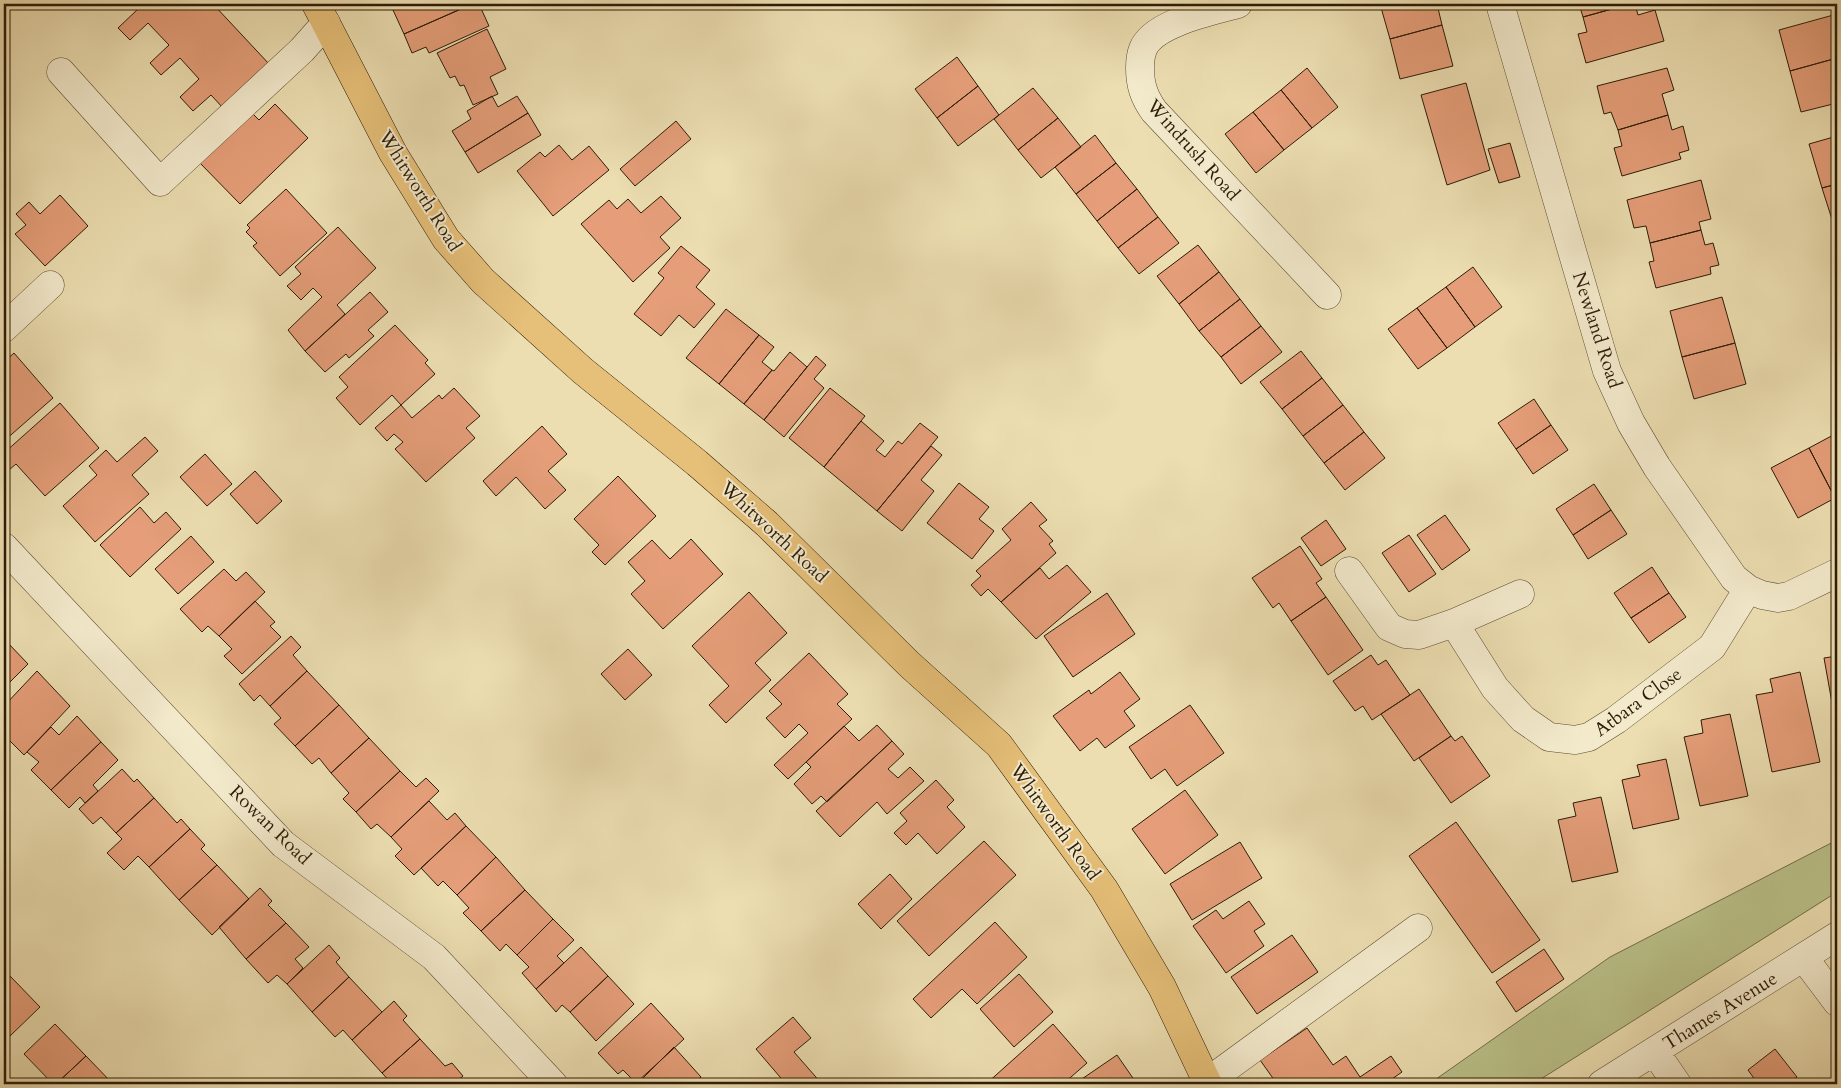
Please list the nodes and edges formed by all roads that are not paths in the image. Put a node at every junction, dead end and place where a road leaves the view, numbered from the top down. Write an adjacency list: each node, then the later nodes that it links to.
1 (1238, 4): 6 (street, Windrush Road)
2 (1500, 4): 11 (street, Newland Road)
3 (321, 13): 4 (street); 19 (main road, Whitworth Road)
4 (61, 72)
5 (50, 286): 7 (street)
6 (1327, 295)
7 (4, 328)
8 (4, 547): 20 (street, Rowan Road)
9 (1349, 571): 13 (street)
10 (1837, 573): 11 (street, Newland Road)
11 (1748, 589): 13 (street, Atbara Close)
12 (1520, 594): 13 (street)
13 (1454, 623)
14 (1418, 928): 19 (street)
15 (1837, 936): 16 (street, Thames Avenue)
16 (1804, 958): 17 (street); 18 (street, Thames Avenue)
17 (1837, 1002)
18 (1655, 1052): 21 (street, Thames Avenue); 22 (street)
19 (1208, 1083)
20 (553, 1084)
21 (1602, 1084)
22 (1677, 1084)

